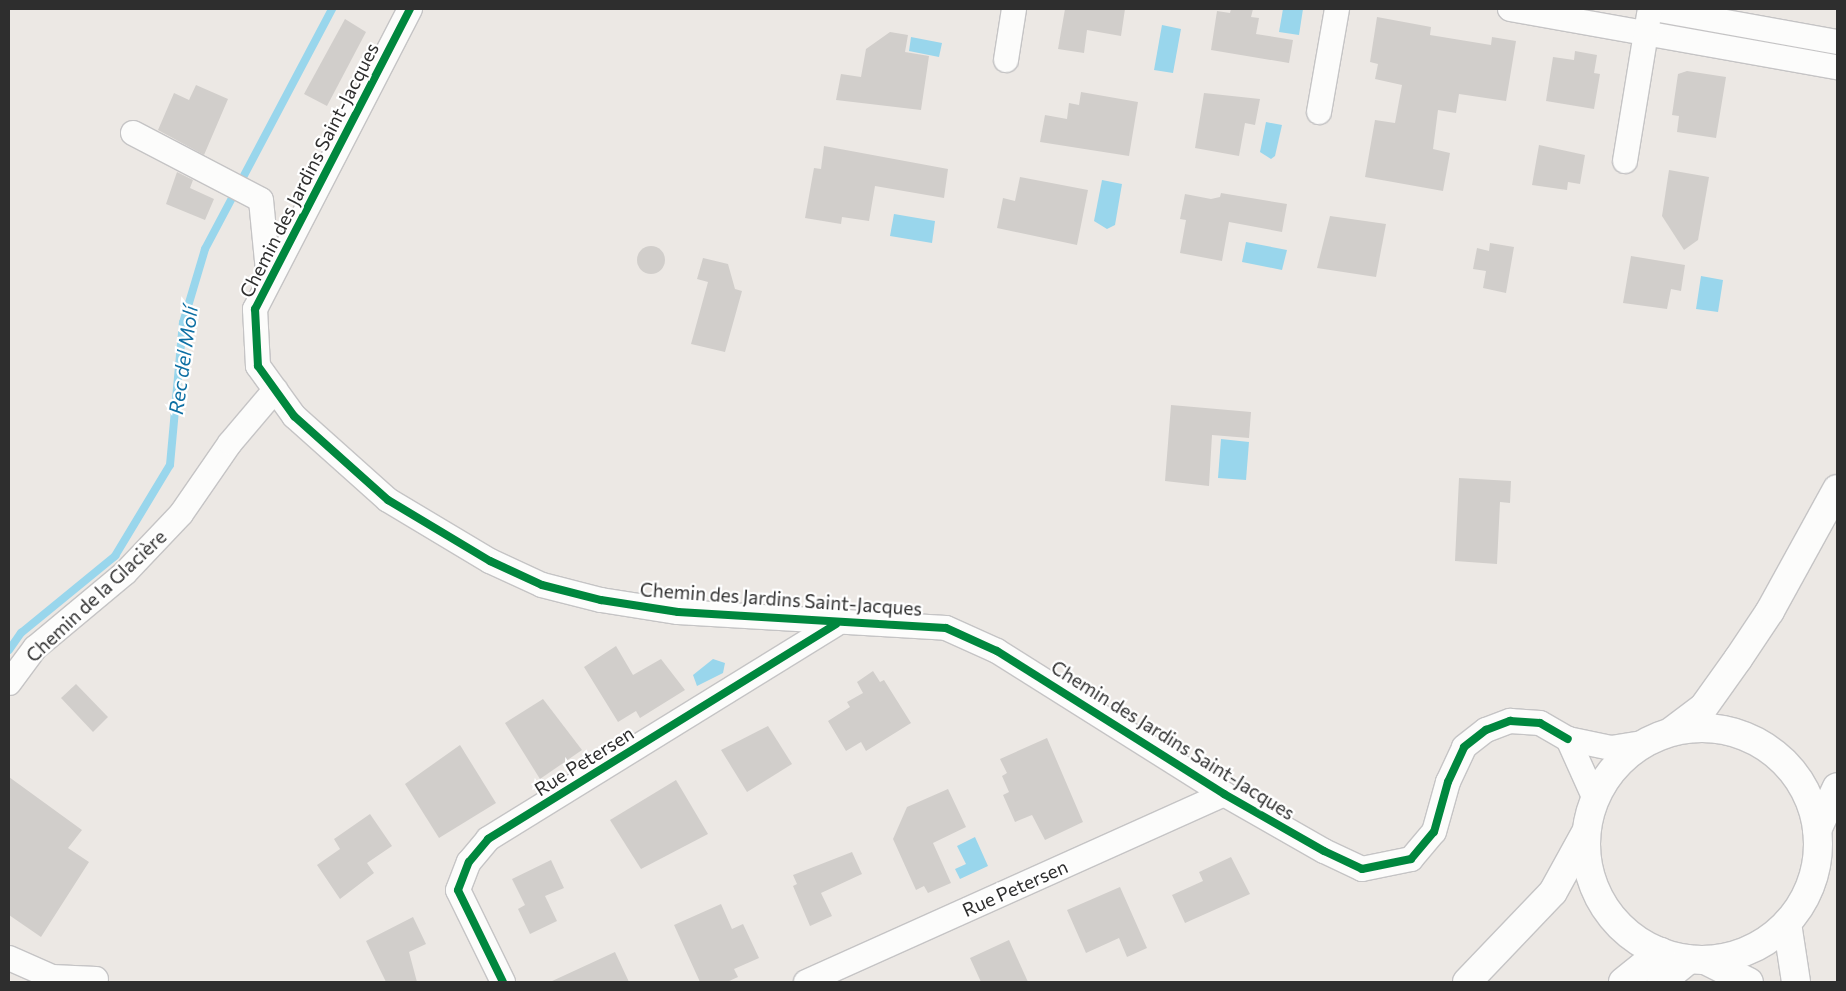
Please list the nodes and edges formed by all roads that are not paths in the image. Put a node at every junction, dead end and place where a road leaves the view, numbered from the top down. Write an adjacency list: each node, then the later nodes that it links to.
1 (410, 9): 12 (street, Chemin des Jardins Saint-Jacques)
2 (1014, 9): 7 (street)
3 (1337, 9): 9 (street)
4 (1510, 9): 5 (street)
5 (1650, 16): 6 (street); 8 (street); 11 (street)
6 (1837, 42)
7 (1006, 60)
8 (1837, 67)
9 (1319, 112)
10 (133, 133): 12 (street)
11 (1624, 161)
12 (269, 281): 13 (street, Chemin des Jardins Saint-Jacques)
13 (275, 390): 15 (street, Chemin des Jardins Saint-Jacques); 16 (street, Chemin de la Glacière)
14 (1837, 489): 17 (main road)
15 (836, 624): 21 (street, Chemin des Jardins Saint-Jacques); 30 (street, Rue Petersen)
16 (9, 683)
17 (1672, 731): 19 (main road); 23 (main road)
18 (1568, 739): 19 (street, Chemin des Jardins Saint-Jacques); 21 (street, Chemin des Jardins Saint-Jacques); 22 (street)
19 (1644, 743): 22 (main road)
20 (1837, 787): 23 (main road)
21 (1224, 794): 31 (street, Rue Petersen)
22 (1595, 800): 24 (main road)
23 (1817, 830): 25 (main road)
24 (1586, 832): 26 (main road); 32 (main road)
25 (1787, 923): 28 (main road); 36 (main road)
26 (1660, 952): 28 (main road); 33 (main road)
27 (9, 958): 29 (street)
28 (1697, 960): 34 (main road); 35 (main road)
29 (96, 979)
30 (503, 982)
31 (806, 982)
32 (1467, 982)
33 (1623, 982)
34 (1661, 982)
35 (1749, 982)
36 (1796, 982)

